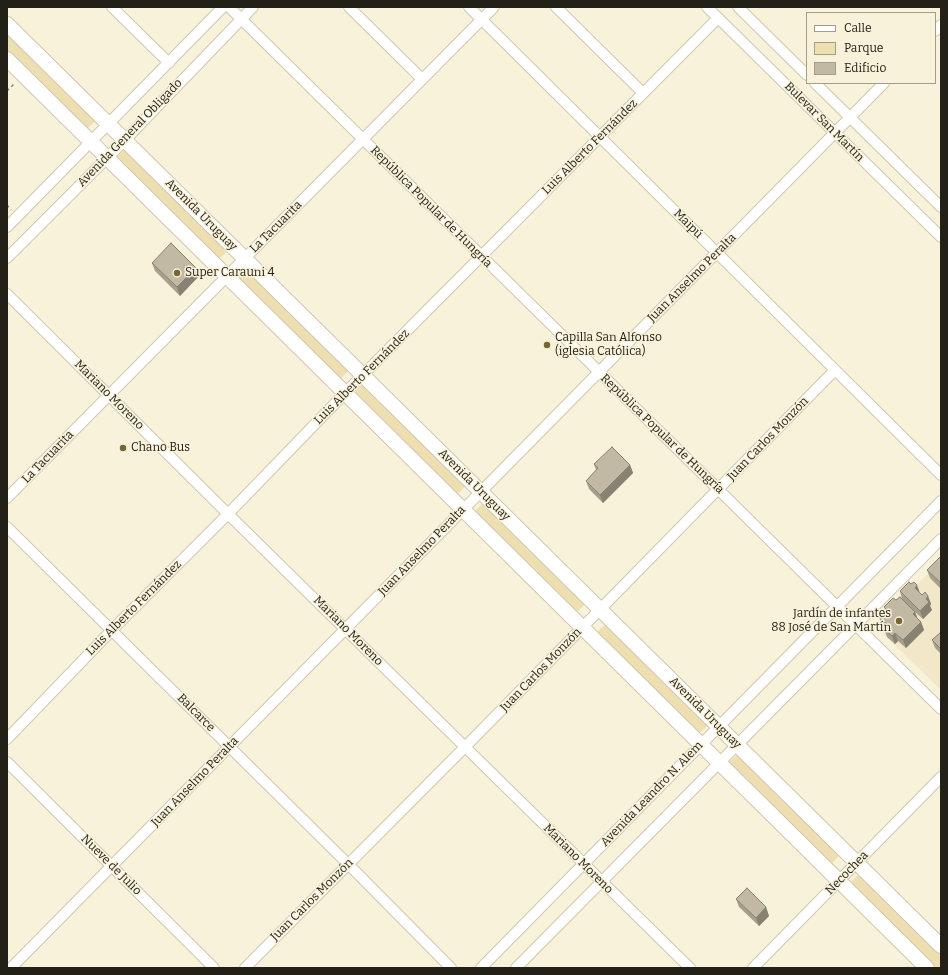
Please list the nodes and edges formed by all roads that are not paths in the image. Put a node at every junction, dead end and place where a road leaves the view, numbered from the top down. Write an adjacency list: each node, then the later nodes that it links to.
1 (112, 7): 16 (street)
2 (223, 7): 16 (street, Avenida General Obligado)
3 (229, 7): 12 (street, República Popular de Hungría)
4 (253, 7): 12 (street, Avenida General Obligado)
5 (349, 7): 18 (street)
6 (470, 7): 13 (street, Maipú)
7 (494, 7): 13 (street, La Tacuarita)
8 (556, 7): 21 (street)
9 (708, 7): 11 (street, Bulevar San Martín)
10 (738, 7): 17 (street, Bulevar San Martín)
11 (718, 18): 21 (street, Luis Alberto Fernández); 24 (street, Bulevar San Martín)
12 (241, 19): 26 (street, Avenida General Obligado); 27 (street, República Popular de Hungría)
13 (482, 19): 18 (street, La Tacuarita); 25 (street, Maipú)
14 (7, 24): 23 (street, Avenida Uruguay)
15 (7, 59): 28 (street, Avenida Uruguay)
16 (169, 63): 23 (street, Avenida General Obligado)
17 (806, 74)
18 (422, 79): 27 (street, La Tacuarita)
19 (816, 84): 22 (street, Bulevar San Martín)
20 (883, 84): 22 (street, Juan Anselmo Peralta)
21 (643, 93): 25 (street, Luis Alberto Fernández)
22 (850, 118): 24 (street, Juan Anselmo Peralta); 30 (street, Bulevar San Martín)
23 (108, 124): 26 (street, Avenida Uruguay); 28 (street, Avenida General Obligado)
24 (835, 132): 32 (street, Bulevar San Martín); 33 (street, Juan Anselmo Peralta)
25 (600, 136): 33 (street, Maipú); 34 (street, Luis Alberto Fernández)
26 (125, 140): 29 (street, Avenida General Obligado); 36 (street, Avenida Uruguay)
27 (363, 140): 34 (street, República Popular de Hungría); 36 (street, La Tacuarita)
28 (91, 142): 29 (street, Avenida Uruguay); 31 (street, Avenida General Obligado)
29 (107, 158): 35 (street, Avenida General Obligado); 37 (street, Avenida Uruguay)
30 (941, 207)
31 (7, 227)
32 (941, 237)
33 (718, 253): 39 (street, Maipú); 40 (street, Juan Anselmo Peralta)
34 (481, 257): 40 (street, República Popular de Hungría); 41 (street, Luis Alberto Fernández)
35 (7, 258)
36 (244, 258): 37 (street, La Tacuarita); 41 (street, Avenida Uruguay)
37 (227, 276): 42 (street, Avenida Uruguay); 43 (street, La Tacuarita)
38 (7, 294): 43 (street, Mariano Moreno)
39 (835, 370): 44 (street, Maipú); 45 (street, Juan Carlos Monzón)
40 (599, 373): 45 (street, República Popular de Hungría); 46 (street, Juan Anselmo Peralta)
41 (363, 375): 42 (street, Luis Alberto Fernández); 46 (street, Avenida Uruguay)
42 (345, 393): 49 (street, Avenida Uruguay); 50 (street, Luis Alberto Fernández)
43 (108, 395): 47 (street, La Tacuarita); 50 (street, Mariano Moreno)
44 (941, 475)
45 (719, 490): 53 (street, República Popular de Hungría); 54 (street, Juan Carlos Monzón)
46 (480, 492): 49 (street, Juan Anselmo Peralta); 54 (street, Avenida Uruguay)
47 (7, 498)
48 (941, 501): 53 (street, Avenida Leandro N. Alem)
49 (463, 509): 56 (street, Avenida Uruguay); 57 (street, Juan Anselmo Peralta)
50 (228, 514): 57 (street, Mariano Moreno); 58 (street, Luis Alberto Fernández)
51 (7, 527): 58 (street, Balcarce)
52 (941, 539): 55 (street)
53 (838, 607): 55 (street, República Popular de Hungría); 60 (street, Avenida Leandro N. Alem)
54 (600, 609): 56 (street, Juan Carlos Monzón); 60 (street, Avenida Uruguay)
55 (856, 624): 59 (street, República Popular de Hungría); 63 (street)
56 (582, 627): 62 (street, Avenida Uruguay); 65 (street, Juan Carlos Monzón)
57 (346, 629): 64 (street, Juan Anselmo Peralta); 65 (street, Mariano Moreno)
58 (112, 630): 61 (street, Luis Alberto Fernández); 64 (street, Balcarce)
59 (941, 709)
60 (719, 727): 62 (street, Avenida Leandro N. Alem); 63 (street, Avenida Uruguay)
61 (7, 739)
62 (701, 744): 67 (street, Avenida Uruguay); 71 (street, Avenida Leandro N. Alem)
63 (737, 745): 67 (street); 69 (street, Avenida Uruguay)
64 (229, 746): 70 (street, Balcarce); 72 (street, Juan Anselmo Peralta)
65 (465, 748): 70 (street, Juan Carlos Monzón); 71 (street, Mariano Moreno)
66 (7, 762): 72 (street, Nueve de Julio)
67 (720, 763): 73 (street, Avenida Uruguay); 74 (street)
68 (941, 777): 69 (street, Necochea)
69 (857, 863): 73 (street, Necochea); 75 (street, Avenida Uruguay)
70 (348, 864): 78 (street, Juan Carlos Monzón); 79 (street, Balcarce)
71 (584, 864): 74 (street, Mariano Moreno); 80 (street, Avenida Leandro N. Alem)
72 (112, 866): 76 (street, Juan Anselmo Peralta); 77 (street, Nueve de Julio)
73 (839, 881): 83 (street, Necochea); 84 (street, Avenida Uruguay)
74 (601, 882): 81 (street); 82 (street, Mariano Moreno)
75 (941, 946)
76 (11, 968)
77 (214, 968)
78 (245, 968)
79 (451, 968)
80 (481, 968)
81 (516, 968)
82 (690, 968)
83 (753, 968)
84 (927, 968)

